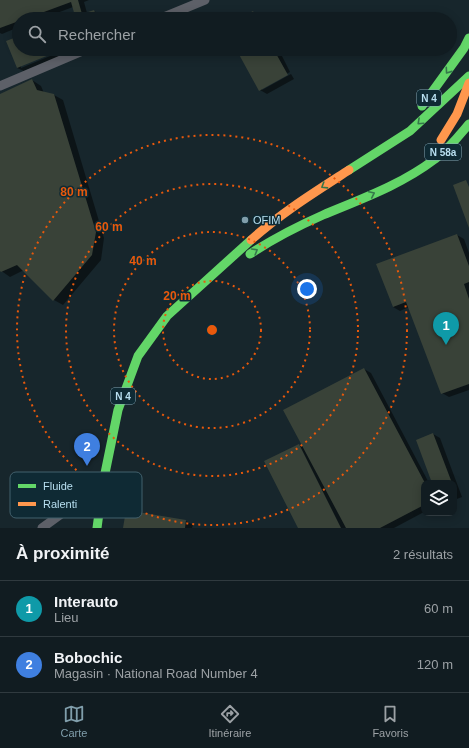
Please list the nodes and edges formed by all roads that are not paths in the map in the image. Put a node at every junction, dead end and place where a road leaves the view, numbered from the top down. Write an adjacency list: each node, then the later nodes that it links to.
1 (205, 0): 2 (lane)
2 (176, 12)
3 (469, 38): 9 (main road, N 4, one-way to 9)
4 (70, 56): 7 (lane)
5 (469, 76): 9 (main road, one-way to 9)
6 (469, 83): 10 (main road, N 4)
7 (0, 86)
8 (469, 124): 10 (main road, N 58a)
9 (380, 150): 11 (main road, N 4, one-way to 11)
10 (412, 175): 11 (main road, N 4, one-way to 10)
11 (199, 287): 12 (main road, N 4)
12 (105, 472)
13 (56, 518): 15 (lane)
14 (98, 518): 16 (main road, N 4)
15 (42, 528)
16 (97, 528)

